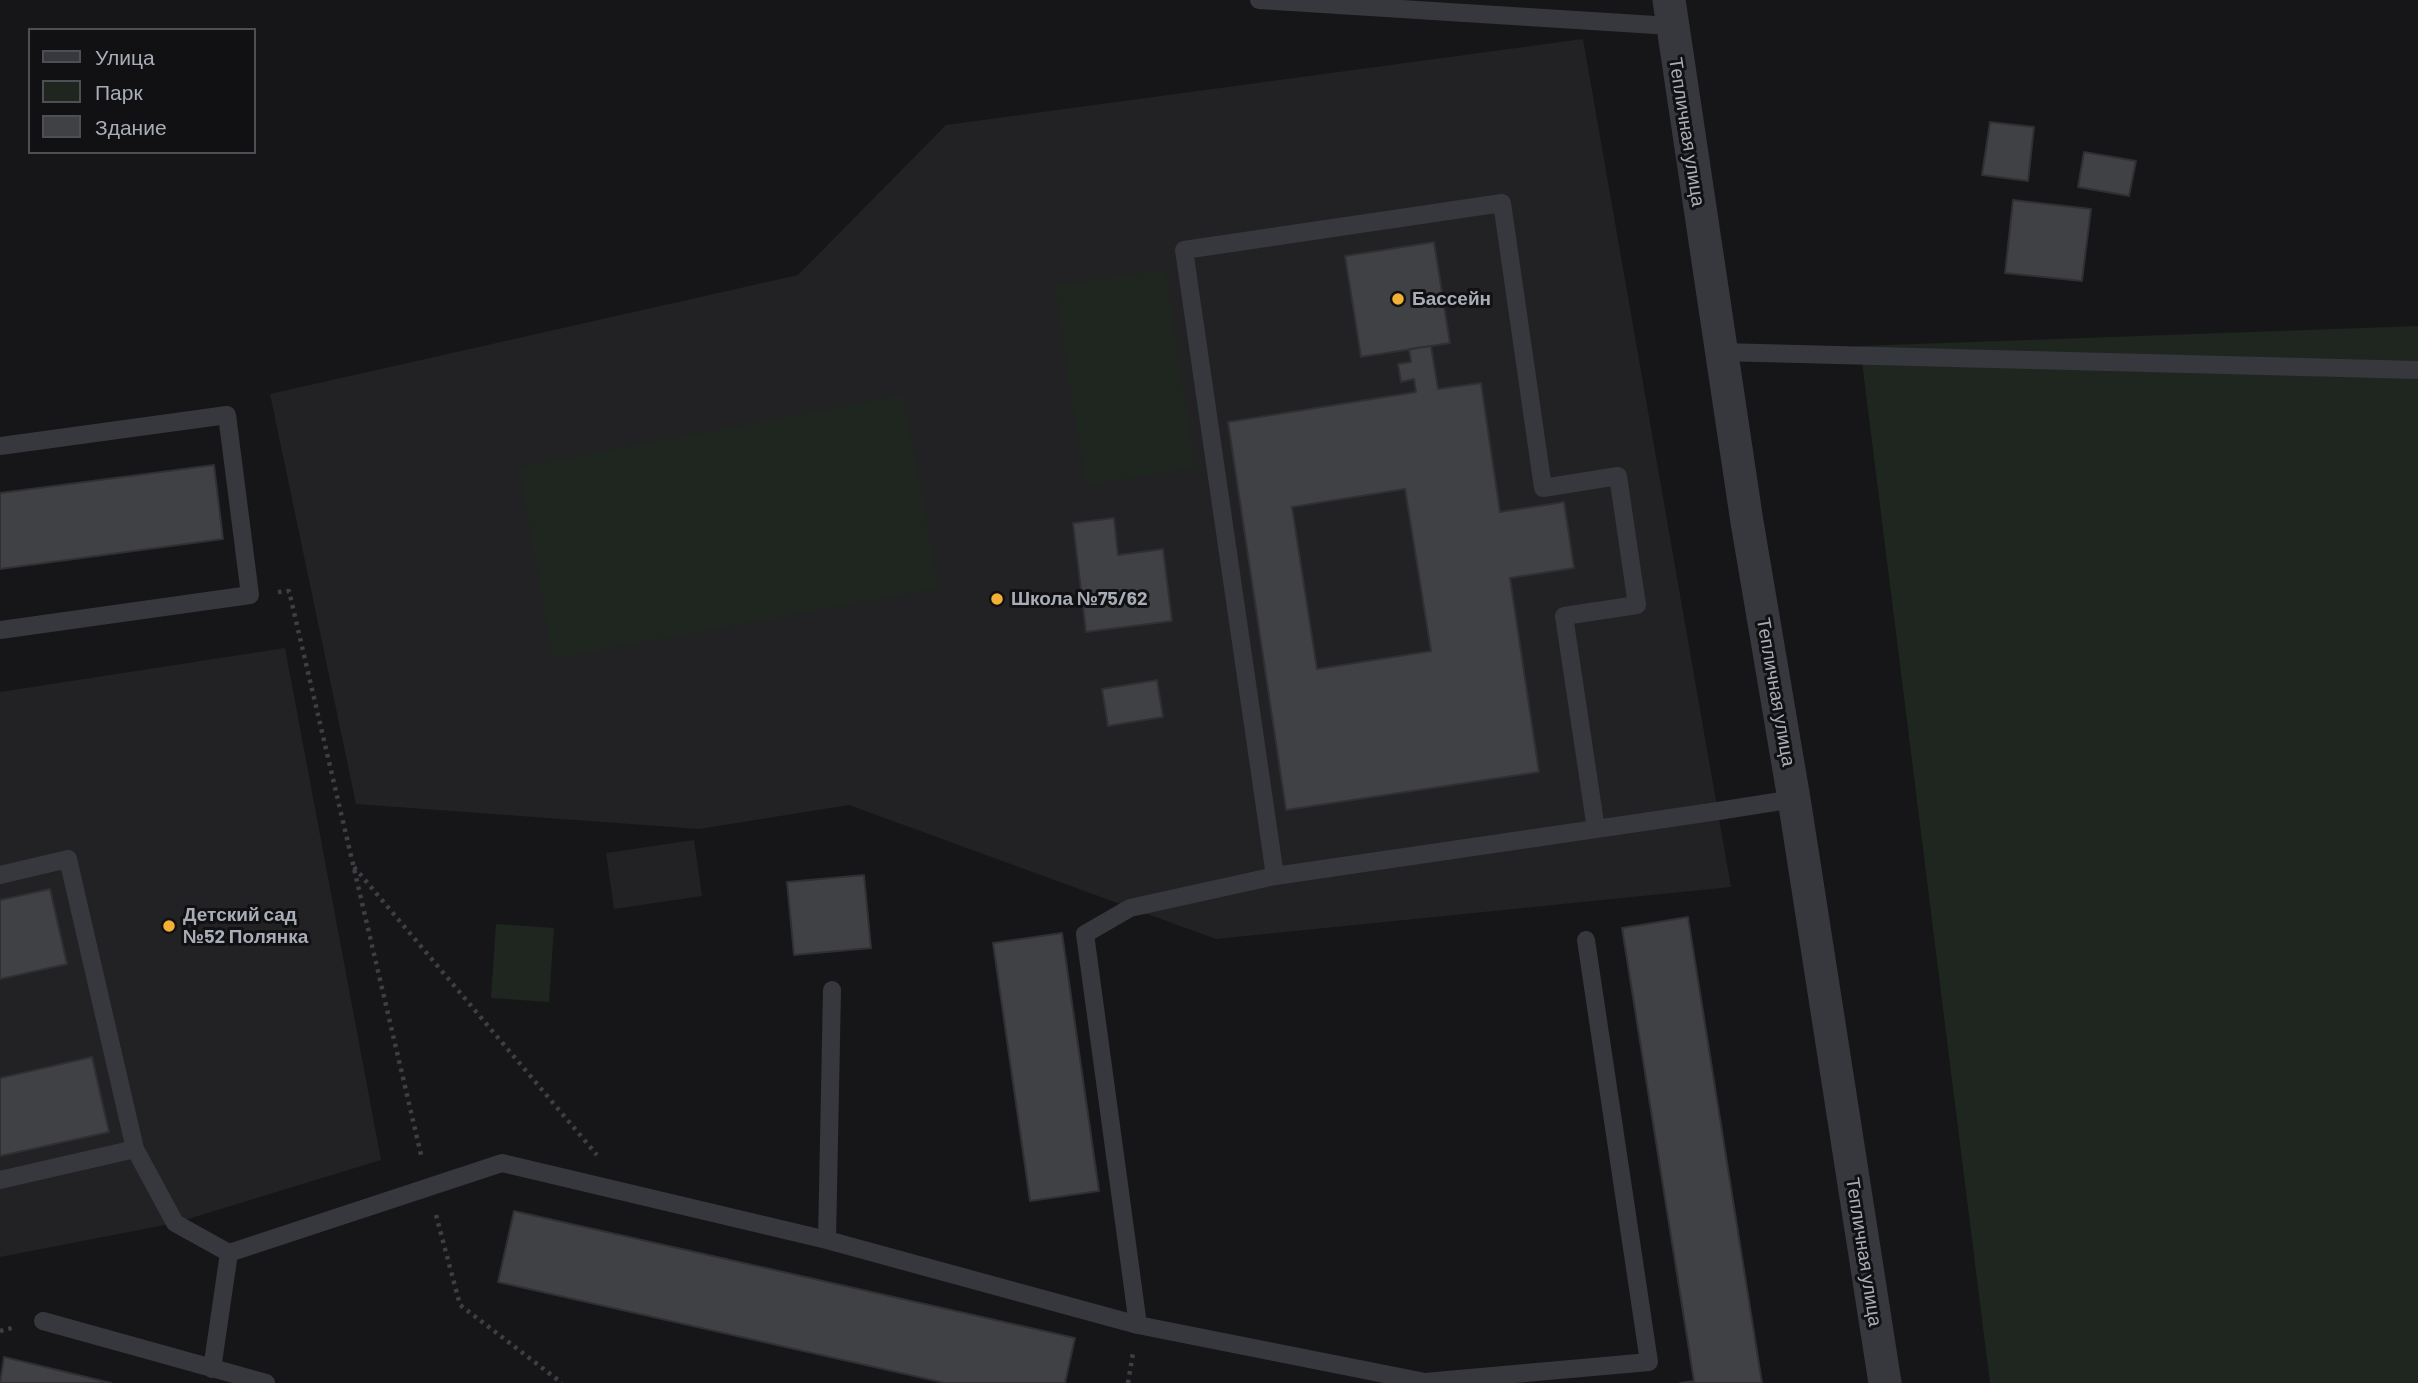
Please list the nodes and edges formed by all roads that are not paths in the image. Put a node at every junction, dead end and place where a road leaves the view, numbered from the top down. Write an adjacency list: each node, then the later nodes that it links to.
1 (1259, 0): 2 (lane)
2 (1670, 13): 3 (street, Тепличная улица)
3 (1721, 352): 4 (lane); 7 (street, Тепличная улица)
4 (2418, 370)
5 (0, 446): 6 (lane)
6 (0, 630)
7 (1794, 799): 8 (lane); 21 (street, Тепличная улица)
8 (1596, 829): 10 (lane); 10 (lane)
9 (0, 875): 13 (lane)
10 (1275, 876): 18 (lane)
11 (1587, 940): 18 (lane)
12 (832, 990): 15 (lane)
13 (135, 1149): 14 (lane); 16 (lane)
14 (0, 1180)
15 (827, 1240): 16 (lane); 18 (lane)
16 (229, 1253): 19 (lane)
17 (43, 1321): 19 (lane)
18 (1138, 1325)
19 (212, 1369): 20 (lane)
20 (266, 1383)
21 (1885, 1383)

